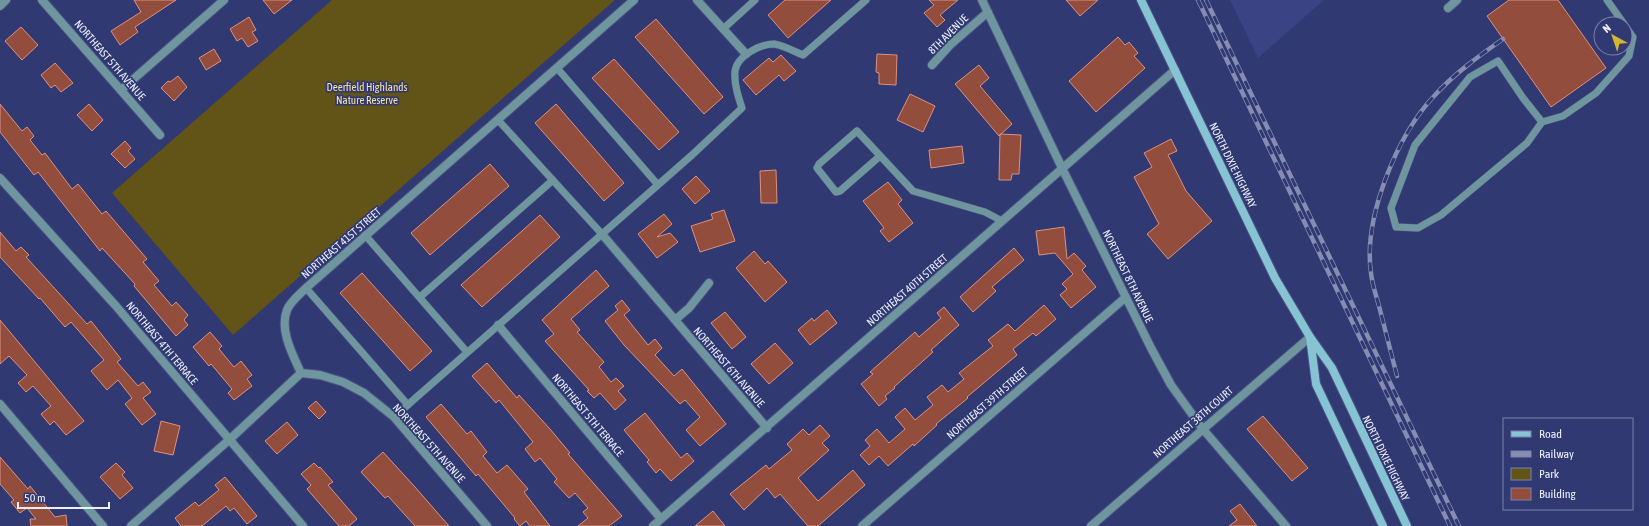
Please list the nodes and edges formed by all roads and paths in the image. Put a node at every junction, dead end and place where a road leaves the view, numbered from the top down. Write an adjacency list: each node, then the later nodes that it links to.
1 (6, 0): 12 (street)
2 (42, 0): 22 (street, NORTHEAST 5TH AVENUE)
3 (224, 0): 22 (street)
4 (634, 0): 20 (street, NORTHEAST 41ST STREET)
5 (697, 0): 16 (street)
6 (755, 0): 16 (lane)
7 (866, 0): 17 (lane)
8 (982, 0): 14 (street)
9 (1141, 0): 21 (main road, NORTH DIXIE HIGHWAY)
10 (1457, 0): 13 (street)
11 (1608, 0): 15 (lane)
12 (0, 6)
13 (1448, 8)
14 (988, 12): 19 (street, 8TH AVENUE); 27 (street, NORTHEAST 8TH AVENUE)
15 (1618, 16)
16 (723, 29): 17 (street)
17 (746, 54): 30 (lane)
18 (1629, 56): 24 (lane)
19 (932, 65)
20 (557, 68): 23 (street, NORTHEAST 41ST STREET); 30 (lane)
21 (1175, 70): 27 (street, NORTHEAST 40TH STREET); 40 (main road, NORTH DIXIE HIGHWAY)
22 (122, 90): 25 (street, NORTHEAST 5TH AVENUE)
23 (498, 120): 29 (lane); 33 (street, NORTHEAST 41ST STREET)
24 (1542, 122): 24 (lane)
25 (160, 135)
26 (880, 156): 26 (lane); 31 (lane)
27 (1062, 168): 31 (street, NORTHEAST 40TH STREET); 36 (street, NORTHEAST 8TH AVENUE)
28 (0, 178): 48 (street, NORTHEAST 4TH TERRACE)
29 (553, 180): 32 (lane); 37 (lane)
30 (658, 185): 32 (lane)
31 (1002, 221): 46 (street, NORTHEAST 40TH STREET)
32 (601, 233): 38 (street, NORTHEAST 6TH AVENUE); 39 (lane)
33 (365, 235): 35 (street, NORTHEAST 41ST STREET); 37 (lane)
34 (709, 283): 38 (street)
35 (306, 288): 42 (street, NORTHEAST 41ST STREET); 44 (lane)
36 (1126, 297): 47 (street, NORTHEAST 8TH AVENUE); 55 (street, NORTHEAST 39TH STREET)
37 (420, 298): 41 (lane)
38 (675, 320): 46 (street, NORTHEAST 6TH AVENUE)
39 (498, 325): 41 (lane); 49 (street, NORTHEAST 5TH TERRACE)
40 (1310, 337): 47 (street, NORTHEAST 38TH COURT); 58 (main road, NORTH DIXIE HIGHWAY); 59 (main road, NORTH DIXIE HIGHWAY)
41 (468, 352): 44 (lane)
42 (301, 373): 45 (street, NORTHEAST 5TH AVENUE); 48 (street)
43 (0, 404): 50 (street)
44 (408, 405): 45 (lane)
45 (394, 417): 53 (street, NORTHEAST 5TH AVENUE)
46 (767, 428): 49 (street, NORTHEAST 40TH STREET)
47 (1202, 428): 56 (street, NORTHEAST 38TH COURT); 57 (street, NORTHEAST 8TH AVENUE)
48 (229, 440): 51 (street); 52 (street, NORTHEAST 4TH TERRACE)
49 (661, 519): 54 (street, NORTHEAST 40TH STREET)
50 (103, 526)
51 (131, 526)
52 (303, 526)
53 (487, 526)
54 (653, 526)
55 (862, 526)
56 (1091, 526)
57 (1286, 526)
58 (1383, 526)
59 (1407, 526)

